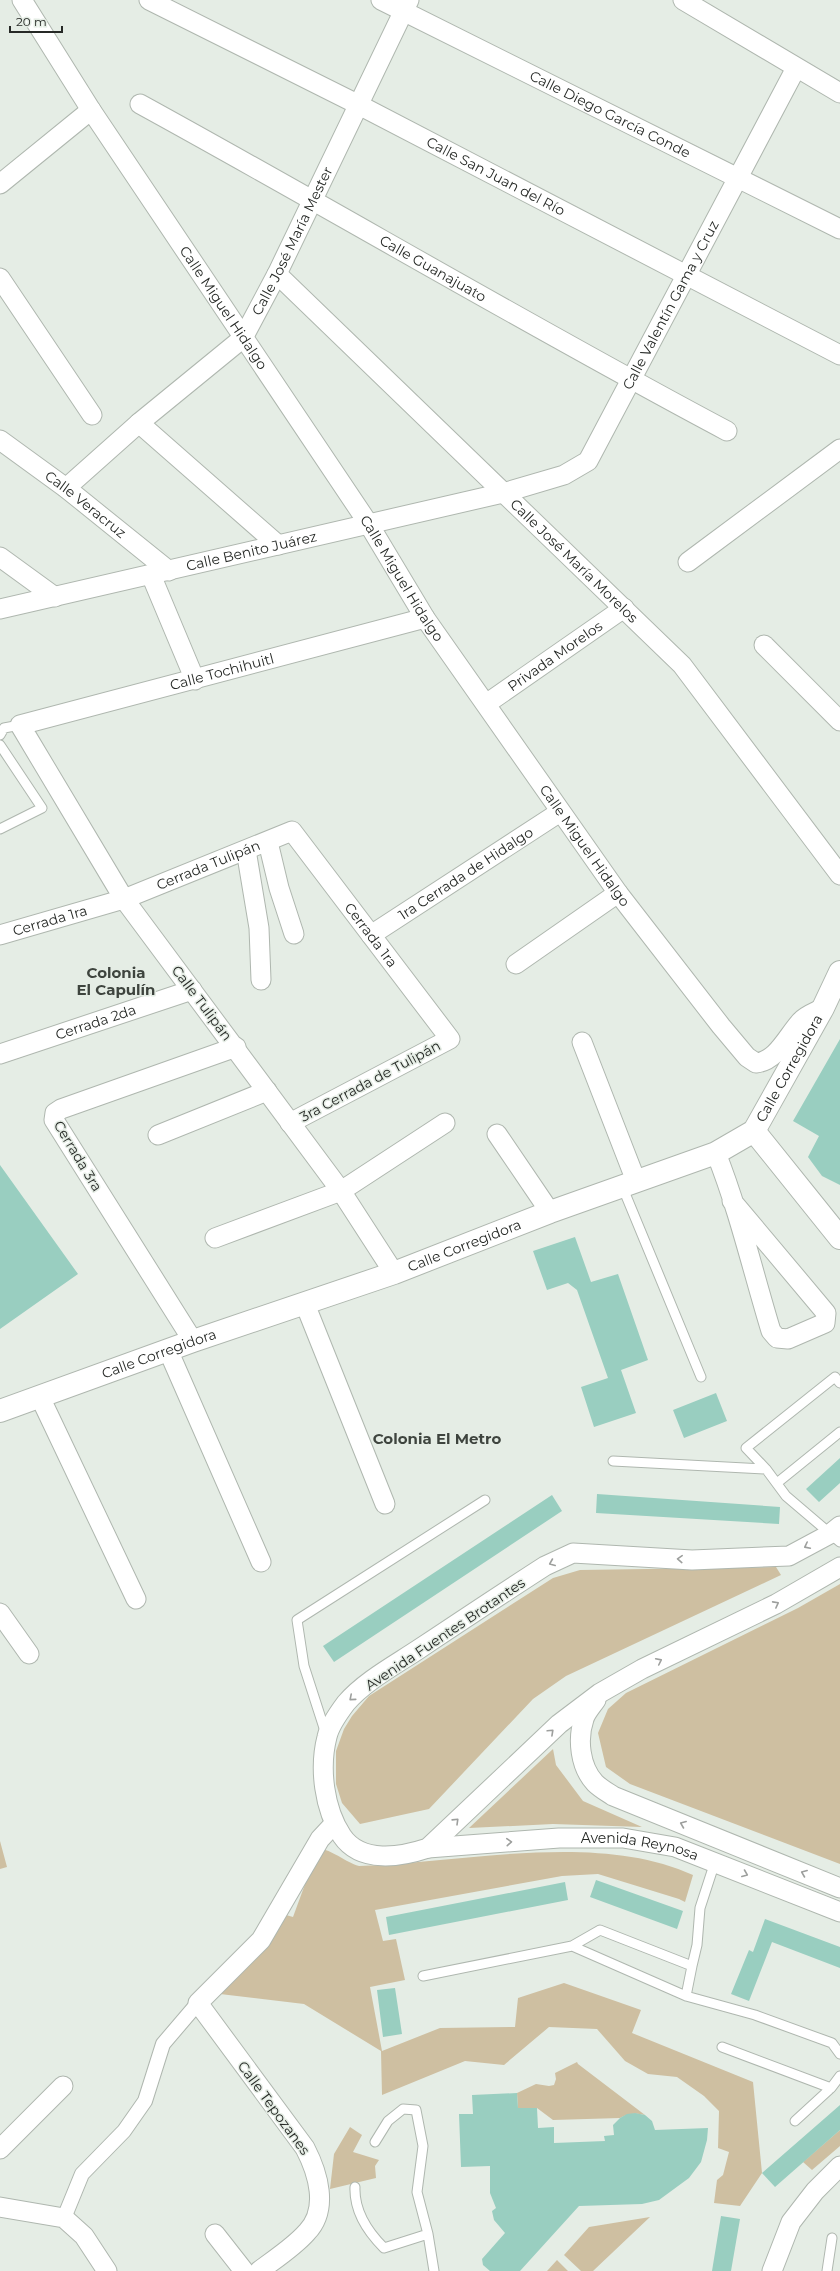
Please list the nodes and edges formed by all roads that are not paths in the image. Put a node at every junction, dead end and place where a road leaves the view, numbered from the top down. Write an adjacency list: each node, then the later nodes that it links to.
1 (22, 0): 10 (street, Calle Miguel Hidalgo)
2 (149, 0): 9 (street, Calle San Juan del Río)
3 (381, 0): 5 (street, Calle Diego García Conde)
4 (683, 0): 6 (street)
5 (407, 6): 9 (street, Calle José María Mester); 11 (street, Calle Diego García Conde)
6 (796, 68): 7 (street); 11 (street, Calle Valentín Gama y Cruz)
7 (840, 93)
8 (140, 104): 13 (street, Calle Guanajuato)
9 (359, 105): 13 (street, Calle José María Mester); 16 (street, Calle San Juan del Río)
10 (90, 110): 12 (street); 18 (street, Calle Miguel Hidalgo)
11 (739, 177): 14 (street, Calle Diego García Conde); 16 (street, Calle Valentín Gama y Cruz)
12 (0, 184)
13 (314, 199): 15 (street, Calle José María Mester); 20 (street, Calle Guanajuato)
14 (840, 229)
15 (277, 274): 18 (street, Calle José María Mester); 27 (street, Calle José María Morelos)
16 (686, 276): 19 (street, Calle San Juan del Río); 20 (street, Calle Valentín Gama y Cruz)
17 (0, 278): 21 (street)
18 (243, 338): 22 (street, Calle José María Mester); 28 (street, Calle Miguel Hidalgo)
19 (840, 355)
20 (632, 380): 23 (street, Calle Guanajuato); 27 (street, Calle Valentín Gama y Cruz)
21 (92, 415)
22 (139, 423): 26 (street, Calle José María Mester); 29 (street)
23 (727, 431)
24 (0, 440): 26 (street, Calle Veracruz)
25 (840, 449): 31 (street)
26 (66, 488): 32 (street, Calle Veracruz)
27 (503, 493): 28 (street, Calle Benito Juárez); 35 (street, Calle José María Morelos)
28 (368, 523): 29 (street, Calle Benito Juárez); 37 (street, Calle Miguel Hidalgo)
29 (278, 545): 32 (street, Calle Benito Juárez)
30 (0, 557): 34 (street)
31 (688, 562)
32 (169, 570): 33 (street, Calle Benito Juárez)
33 (151, 575): 34 (street, Calle Benito Juárez); 39 (street)
34 (55, 597): 36 (street, Calle Benito Juárez)
35 (624, 608): 40 (street, Privada Morelos); 50 (street, Calle José María Morelos)
36 (0, 610)
37 (425, 618): 39 (street, Calle Tochihuitl); 40 (street, Calle Miguel Hidalgo)
38 (764, 645): 41 (street)
39 (195, 680): 42 (street, Calle Tochihuitl)
40 (486, 704): 45 (street, Calle Miguel Hidalgo)
41 (840, 721)
42 (20, 725): 43 (lane); 52 (street, Calle Tulipán)
43 (0, 735)
44 (0, 745): 46 (lane)
45 (560, 812): 51 (street, Calle Miguel Hidalgo); 55 (street, 1ra Cerrada de Hidalgo)
46 (0, 829)
47 (292, 831): 48 (street, Cerrada Tulipán); 55 (street, Cerrada 1ra)
48 (268, 842): 49 (street, Cerrada Tulipán); 53 (street)
49 (246, 850): 52 (street, Cerrada Tulipán); 58 (street)
50 (840, 875)
51 (618, 893): 56 (street); 60 (street, Calle Miguel Hidalgo)
52 (124, 899): 54 (street, Cerrada 1ra); 59 (street, Calle Tulipán)
53 (294, 934)
54 (0, 935)
55 (371, 935): 61 (street, Cerrada 1ra)
56 (516, 964)
57 (840, 972): 60 (street, Calle Corregidora)
58 (261, 980)
59 (192, 990): 63 (street, Calle Tulipán); 64 (street, Cerrada 2da)
60 (823, 1008): 68 (street, Calle Corregidora)
61 (450, 1039): 66 (street, 3ra Cerrada de Tulipán)
62 (582, 1042): 72 (street)
63 (236, 1047): 65 (street, Calle Tulipán); 80 (street, Cerrada 3ra)
64 (0, 1054)
65 (267, 1090): 66 (street, Calle Tulipán); 70 (street)
66 (290, 1123): 73 (street, Calle Tulipán)
67 (445, 1123): 73 (street)
68 (754, 1131): 71 (street, Calle Corregidora); 77 (street)
69 (497, 1134): 75 (street)
70 (158, 1135)
71 (716, 1153): 72 (street, Calle Corregidora); 74 (street)
72 (629, 1183): 75 (street, Calle Corregidora); 82 (lane)
73 (341, 1191): 76 (street); 78 (street, Calle Tulipán)
74 (732, 1201): 74 (street)
75 (550, 1212): 78 (street, Calle Corregidora)
76 (214, 1238)
77 (840, 1238)
78 (394, 1273): 79 (street, Calle Corregidora)
79 (305, 1304): 80 (street, Calle Corregidora); 91 (street)
80 (193, 1341): 81 (street, Calle Corregidora)
81 (168, 1350): 84 (street, Calle Corregidora); 93 (street)
82 (701, 1377)
83 (840, 1383): 88 (lane)
84 (40, 1397): 85 (street, Calle Corregidora); 95 (street)
85 (0, 1411)
86 (840, 1432): 89 (lane)
87 (613, 1461): 88 (lane)
88 (766, 1469): 89 (lane)
89 (777, 1483): 92 (lane)
90 (485, 1500): 99 (lane)
91 (385, 1504)
92 (837, 1534): 99 (street, Avenida Fuentes Brotantes, one-way to 99)
93 (261, 1562)
94 (840, 1567): 98 (street, Avenida Fuentes Brotantes, one-way to 94)
95 (136, 1599)
96 (0, 1613): 97 (street)
97 (30, 1654)
98 (600, 1693): 101 (street, Avenida Fuentes Brotantes, one-way to 98); 103 (street, Avenida Reynosa, one-way to 98)
99 (327, 1736): 100 (street, Avenida Fuentes Brotantes)
100 (334, 1824): 101 (street, Avenida Fuentes Brotantes); 109 (street)
101 (428, 1848): 102 (street, Avenida Reynosa, one-way to 102)
102 (715, 1862): 104 (street, Avenida Reynosa, one-way to 104); 106 (lane)
103 (840, 1888)
104 (840, 1912)
105 (572, 1946): 106 (lane); 107 (lane); 108 (lane)
106 (692, 1966): 108 (lane)
107 (423, 1976)
108 (686, 1996): 110 (lane)
109 (198, 2004): 122 (street); 128 (street, Calle Tepozanes)
110 (836, 2045): 112 (lane)
111 (722, 2047): 115 (lane)
112 (840, 2054)
113 (840, 2076): 115 (lane)
114 (63, 2086): 118 (street)
115 (832, 2088): 116 (lane)
116 (795, 2120)
117 (375, 2142): 124 (lane)
118 (0, 2149)
119 (840, 2166): 130 (street)
120 (355, 2187): 124 (lane)
121 (0, 2207): 122 (street)
122 (64, 2218): 126 (street)
123 (215, 2234): 127 (street)
124 (428, 2234): 129 (lane)
125 (832, 2238): 131 (lane)
126 (107, 2271)
127 (244, 2271)
128 (259, 2271)
129 (434, 2271)
130 (772, 2271)
131 (827, 2271)

